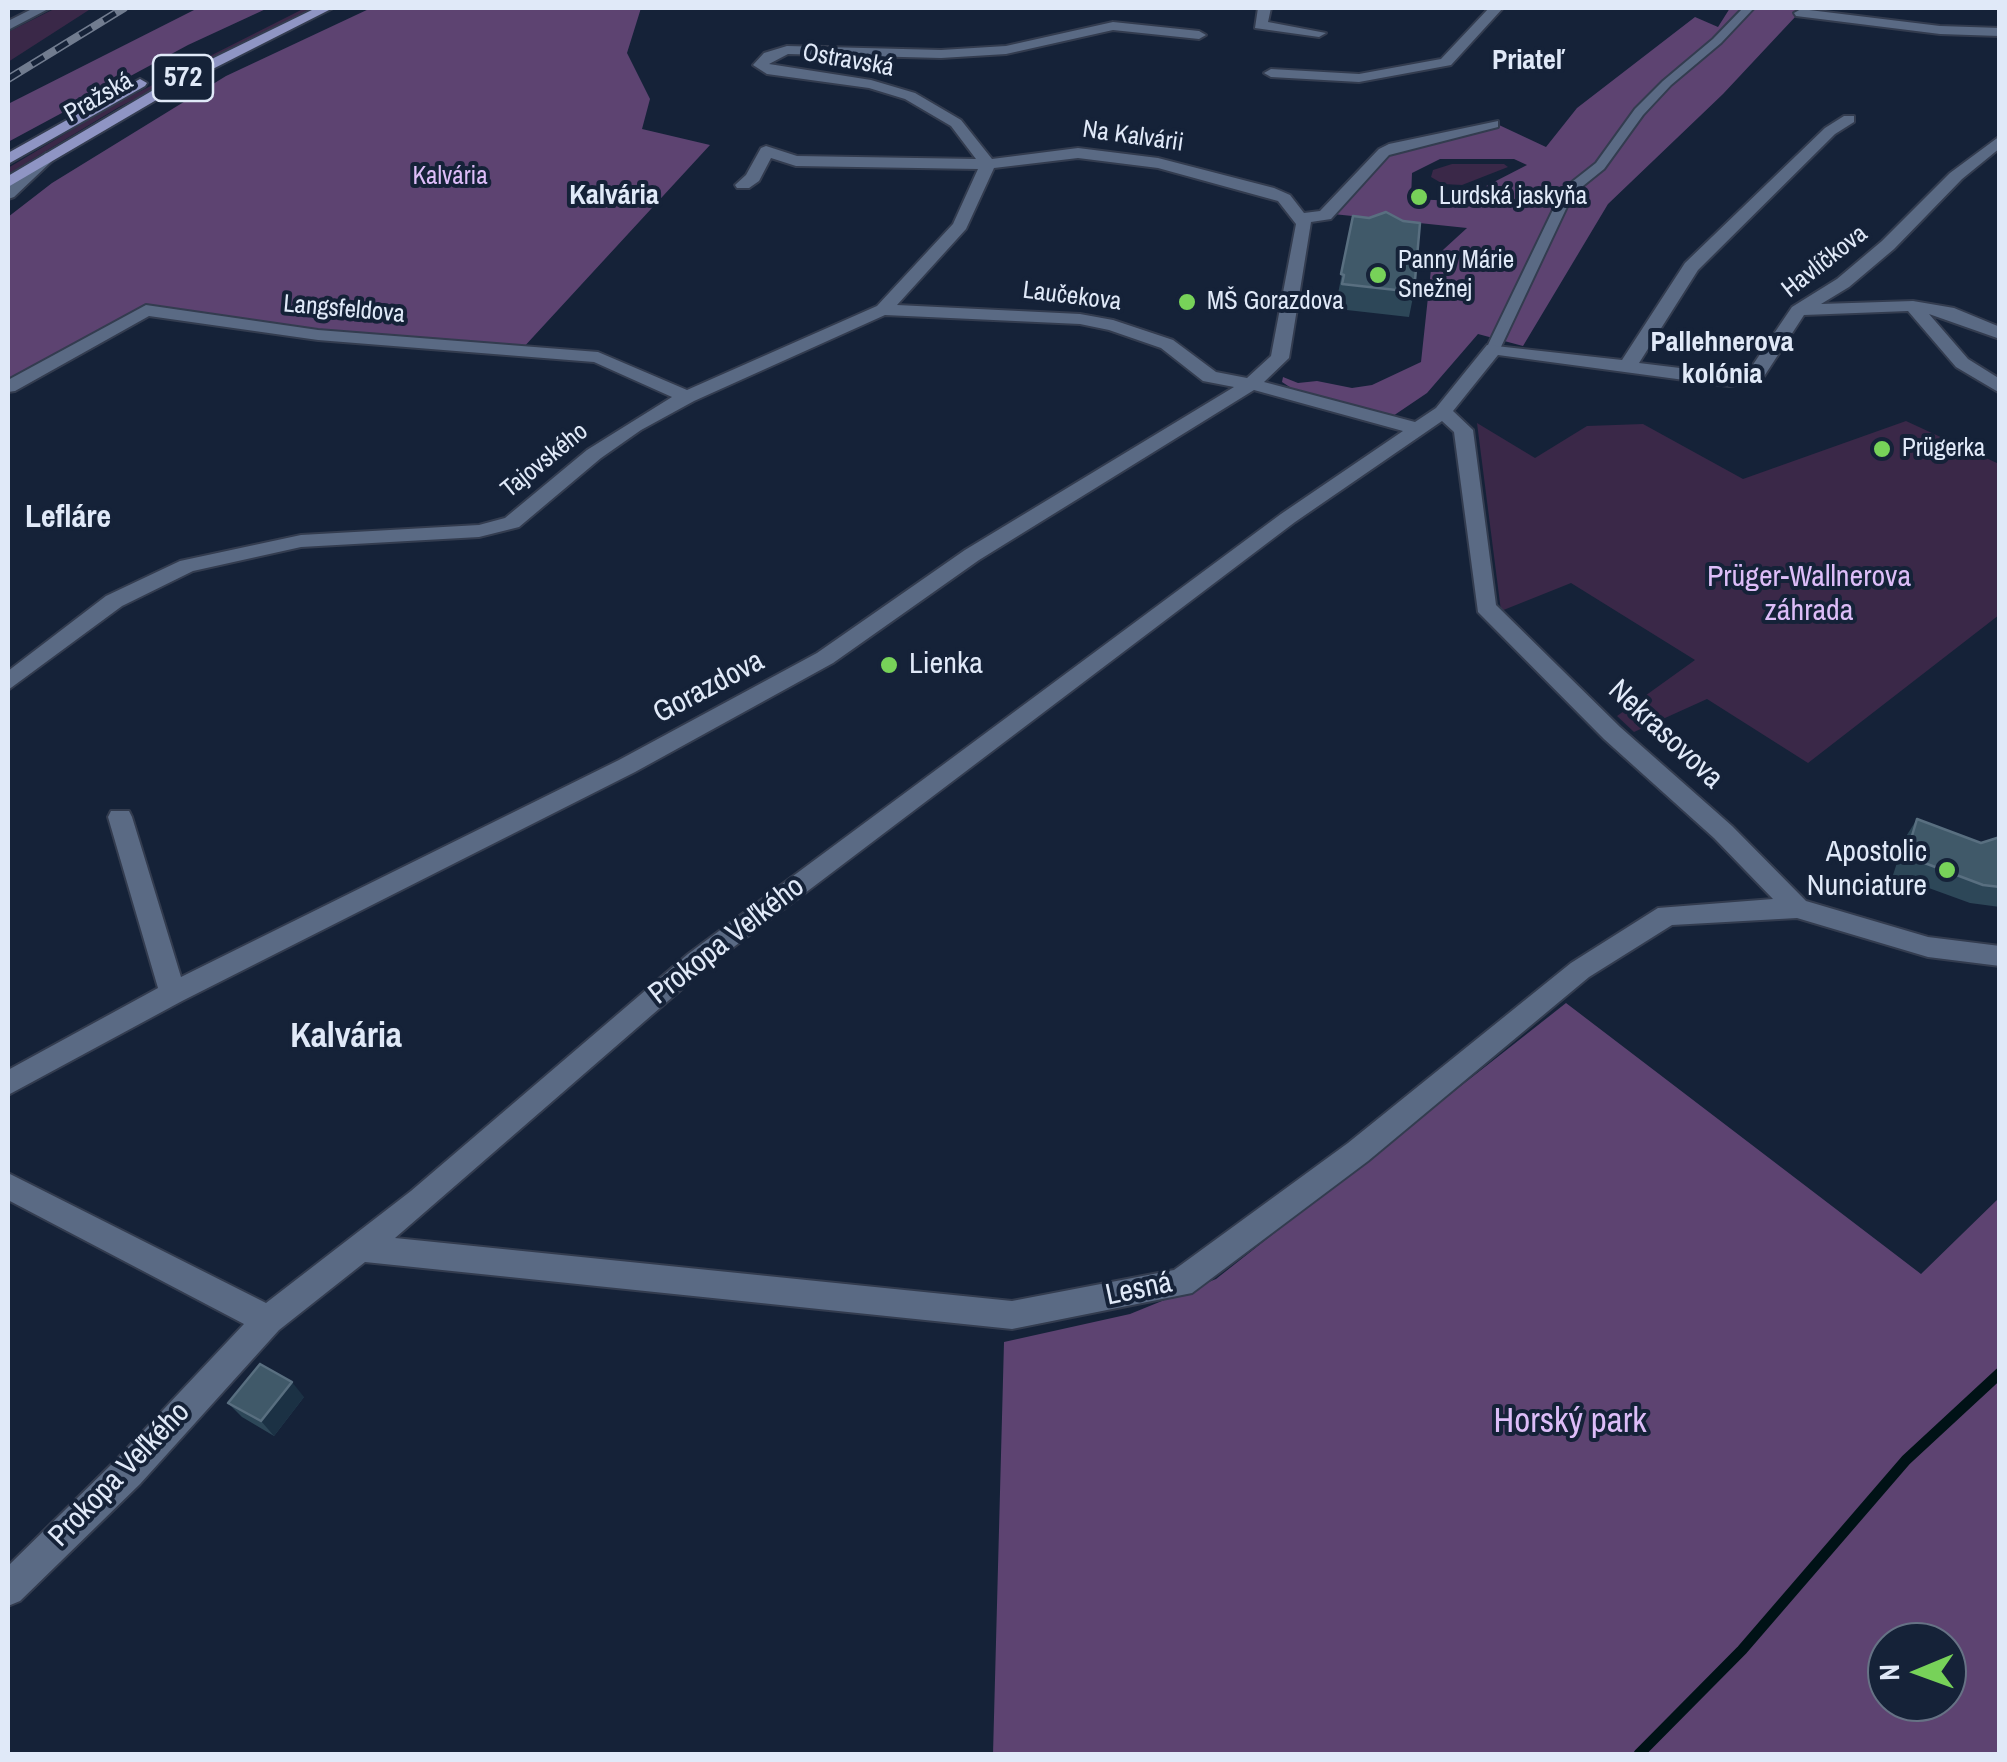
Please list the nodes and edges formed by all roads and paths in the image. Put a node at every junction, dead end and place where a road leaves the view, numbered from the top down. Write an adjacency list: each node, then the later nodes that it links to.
1 (43, 8): 8 (street)
2 (292, 8): 17 (main road, Pražská / 572)
3 (326, 8): 16 (main road, Pražská / 572)
4 (1265, 8): 10 (street)
5 (1496, 8): 12 (street)
6 (1749, 8): 27 (street)
7 (1801, 12): 9 (street)
8 (8, 26)
9 (2000, 32)
10 (1319, 33)
11 (1199, 35): 18 (street, Ostravská)
12 (1271, 74)
13 (1849, 118): 28 (street)
14 (1493, 124): 22 (street)
15 (2000, 140): 25 (street, Havlíčkova)
16 (46, 158): 19 (main road, Pražská / 572); 21 (street)
17 (8, 159)
18 (988, 164): 20 (street, Na Kalvárii); 22 (street, Na Kalvárii); 24 (street, Tajovského)
19 (8, 182)
20 (743, 185)
21 (8, 194)
22 (1300, 218): 29 (street, Gorazdova)
23 (1914, 306): 25 (street); 26 (street); 31 (street)
24 (883, 310): 29 (street, Laučekova); 32 (street, Tajovského)
25 (1798, 310): 28 (street, Havlíčkova)
26 (2000, 334)
27 (1492, 349): 28 (street, Havlíčkova); 33 (street, Prokopa Veľkého)
28 (1627, 367)
29 (1250, 384): 34 (street, Laučekova); 39 (street, Gorazdova)
30 (8, 387): 32 (street, Langsfeldova)
31 (2000, 388)
32 (688, 397): 35 (street, Tajovského)
33 (1442, 412): 34 (street, Prokopa Veľkého); 37 (street, Nekrasovova)
34 (1415, 428): 42 (street, Prokopa Veľkého)
35 (8, 682)
36 (120, 817): 39 (street)
37 (1797, 908): 38 (street, Nekrasovova); 42 (street, Lesná)
38 (2000, 956)
39 (173, 992): 40 (street, Gorazdova)
40 (8, 1083)
41 (8, 1186): 43 (street)
42 (363, 1248): 43 (street, Prokopa Veľkého)
43 (268, 1320): 44 (street, Prokopa Veľkého)
44 (8, 1589)

